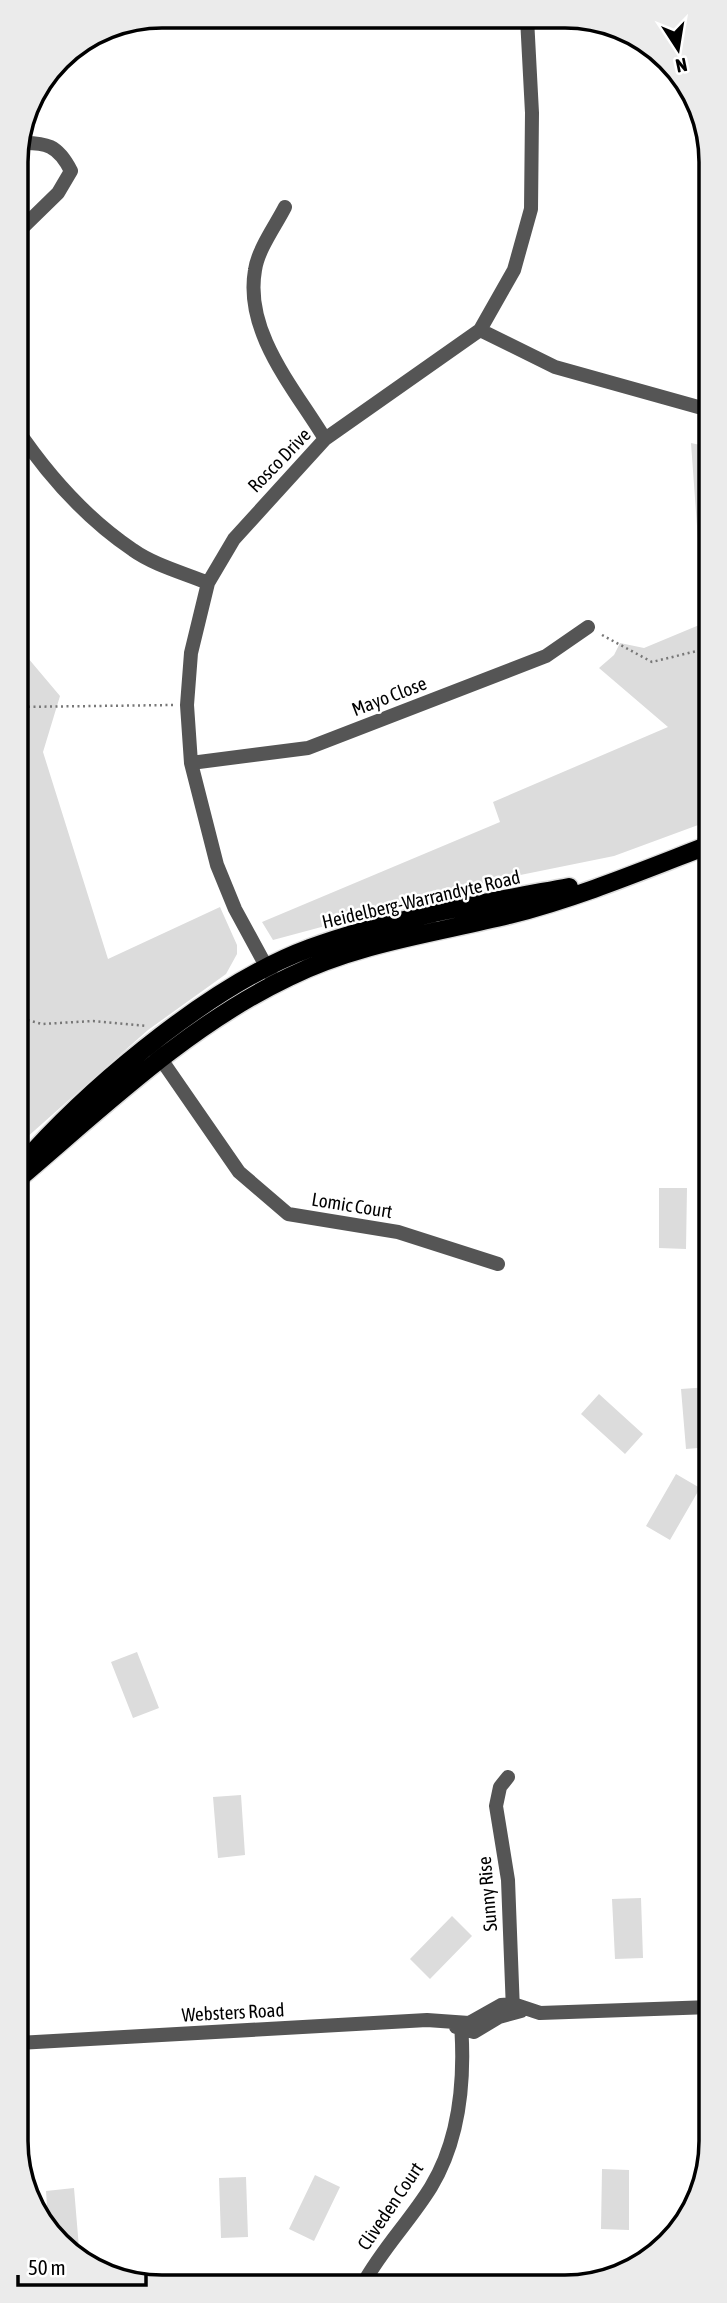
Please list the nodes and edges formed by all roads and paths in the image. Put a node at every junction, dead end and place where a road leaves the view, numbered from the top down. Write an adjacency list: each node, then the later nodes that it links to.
1 (528, 28): 5 (street, Rosco Drive)
2 (30, 143): 4 (street)
3 (285, 207): 7 (street)
4 (28, 222)
5 (480, 330): 6 (street); 7 (street, Rosco Drive)
6 (699, 407)
7 (324, 439): 9 (street, Rosco Drive)
8 (28, 445): 9 (street)
9 (208, 583): 12 (street, Rosco Drive)
10 (588, 627): 11 (path); 14 (street, Mayo Close)
11 (699, 650)
12 (187, 705): 13 (path); 14 (street, Rosco Drive)
13 (28, 707)
14 (191, 763): 16 (street, Rosco Drive)
15 (699, 849): 16 (main road, Heidelberg-Warrandyte Road)
16 (272, 976): 19 (main road, Heidelberg-Warrandyte Road)
17 (28, 1020): 18 (path)
18 (153, 1026)
19 (156, 1053): 20 (main road, Heidelberg-Warrandyte Road); 21 (main road, Heidelberg-Warrandyte Road); 22 (street, Lomic Court)
20 (28, 1160)
21 (28, 1170)
22 (498, 1264)
23 (508, 1777): 25 (street, Sunny Rise)
24 (699, 2007): 25 (street, Websters Road)
25 (513, 2008): 26 (street, Websters Road)
26 (457, 2026): 27 (street, Websters Road); 28 (street, Cliveden Court)
27 (28, 2042)
28 (368, 2275)

